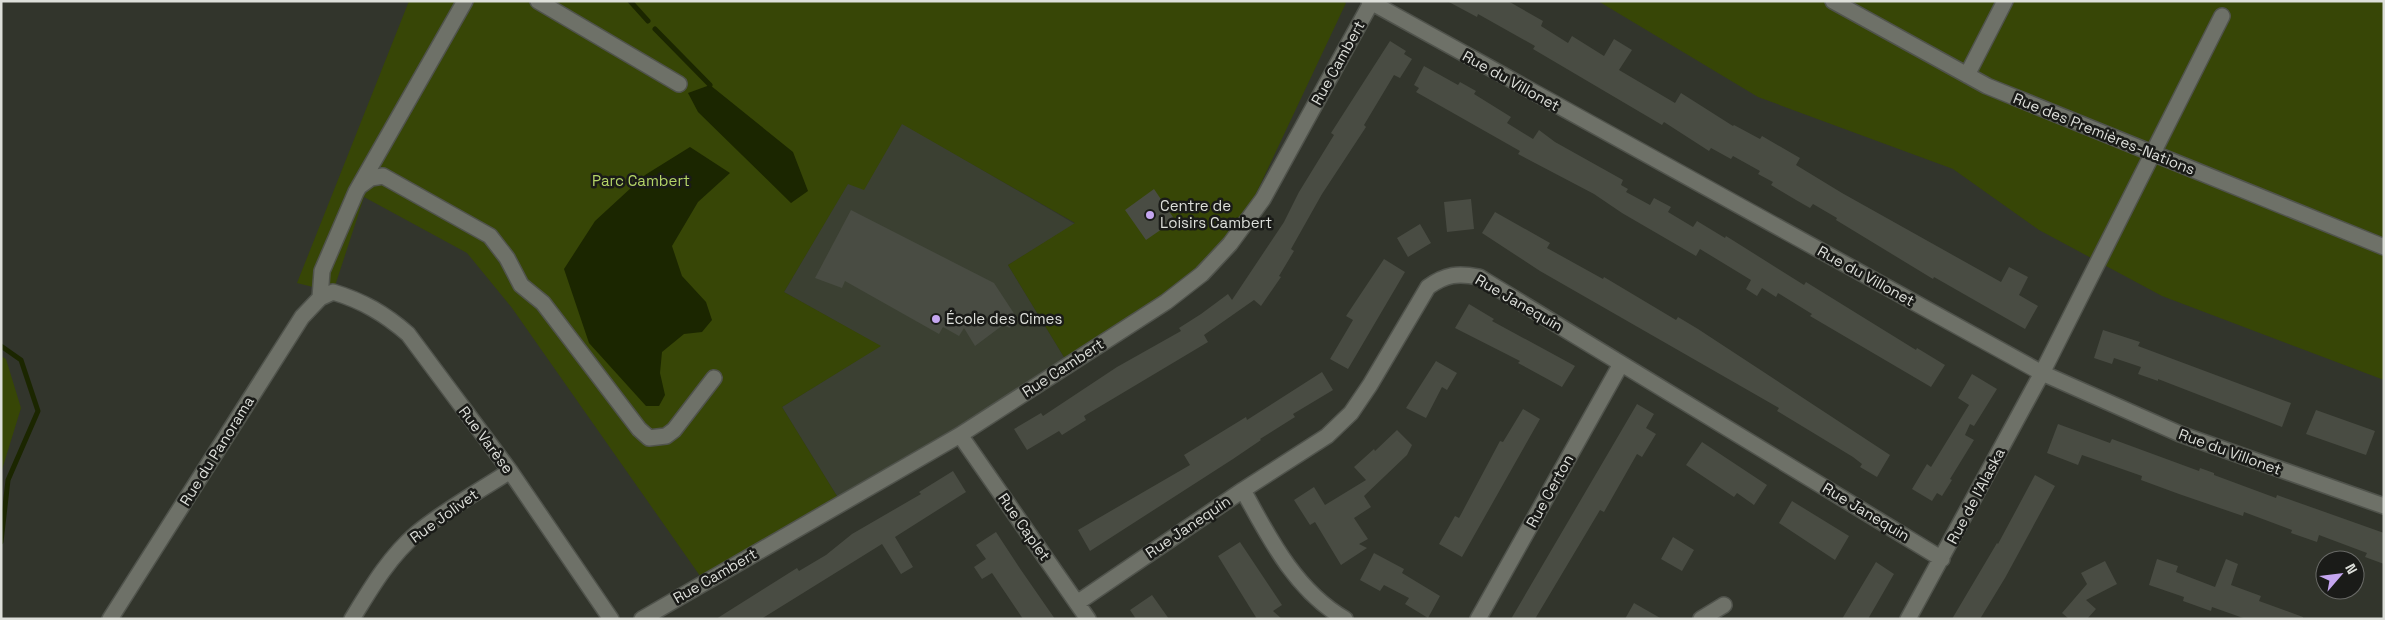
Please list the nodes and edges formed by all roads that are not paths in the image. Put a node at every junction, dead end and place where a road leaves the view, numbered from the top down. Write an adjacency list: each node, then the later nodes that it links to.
1 (465, 1): 10 (street)
2 (538, 1): 8 (street)
3 (1833, 1): 7 (street, Rue des Premières-Nations)
4 (2005, 1): 7 (street)
5 (1370, 2): 14 (street, Rue du Villonet); 16 (street, Rue Cambert)
6 (2222, 16): 9 (street, Rue de l'Alaska)
7 (1967, 75): 9 (street, Rue des Premières-Nations)
8 (679, 84)
9 (2152, 154): 11 (street, Rue des Premières-Nations); 14 (street, Rue de l'Alaska)
10 (360, 186): 12 (street); 15 (street)
11 (2384, 247)
12 (326, 295): 17 (street, Rue Varèse); 23 (street, Rue du Panorama)
13 (1621, 364): 18 (street, Rue Janequin); 20 (street, Rue Janequin); 29 (street, Rue Certon)
14 (2042, 373): 19 (street, Rue du Villonet); 20 (street, Rue de l'Alaska)
15 (714, 378)
16 (960, 434): 21 (street, Rue Caplet); 26 (street, Rue Cambert)
17 (510, 471): 24 (street, Rue Jolivet); 25 (street, Rue Varèse)
18 (1243, 490): 21 (street, Rue Janequin); 28 (street)
19 (2384, 506)
20 (1942, 558): 31 (street, Rue de l'Alaska)
21 (1076, 603): 27 (street, Rue Caplet)
22 (1724, 605): 30 (street)
23 (110, 619)
24 (352, 619)
25 (611, 619)
26 (642, 619)
27 (1088, 619)
28 (1345, 619)
29 (1478, 619)
30 (1701, 619)
31 (1908, 619)

